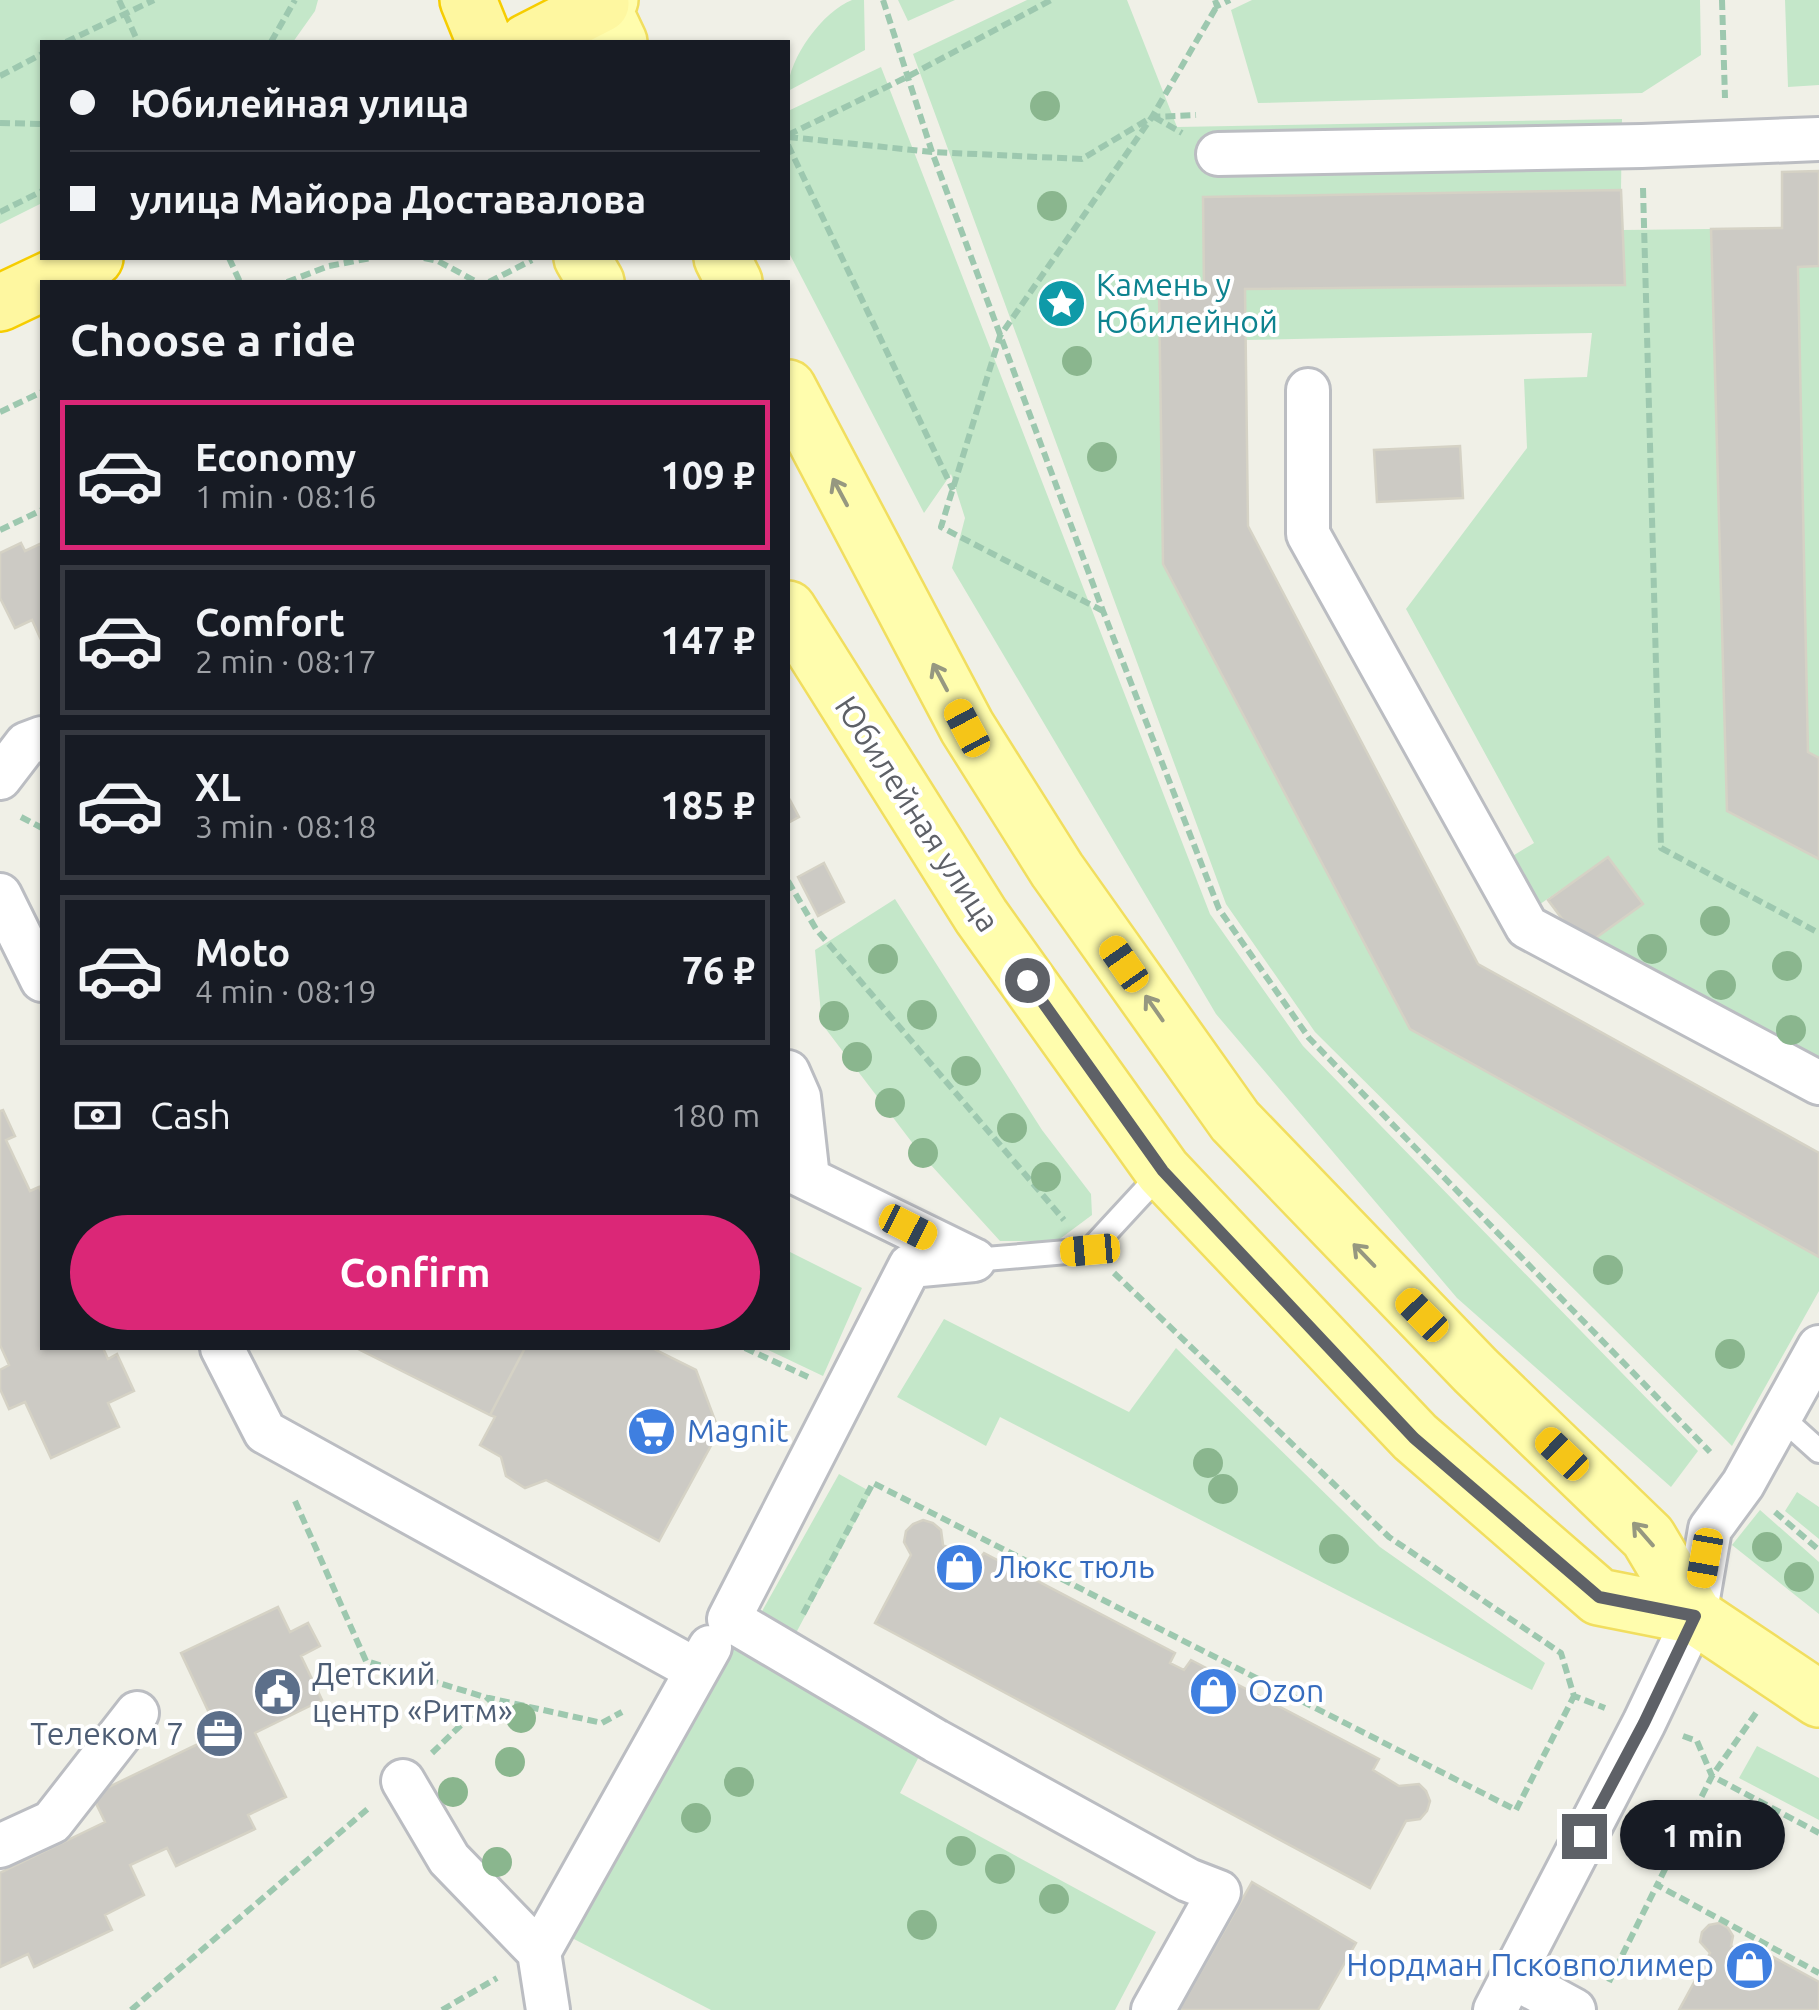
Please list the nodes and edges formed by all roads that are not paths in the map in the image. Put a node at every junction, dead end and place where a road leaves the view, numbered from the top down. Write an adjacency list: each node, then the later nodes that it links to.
1 (468, 0): 3 (highway)
2 (608, 12): 4 (highway)
3 (484, 40)
4 (532, 40)
5 (1819, 138): 6 (street)
6 (1218, 154)
7 (91, 260): 8 (highway)
8 (48, 280)
9 (40, 283): 10 (highway)
10 (0, 302)
11 (1308, 390): 19 (street)
12 (790, 392): 27 (main road, Юбилейная улица, one-way to 12)
13 (790, 612): 20 (main road, Юбилейная улица)
14 (40, 739): 15 (street)
15 (0, 778)
16 (0, 895): 17 (street)
17 (40, 976)
18 (790, 1076): 21 (street)
19 (1819, 1083)
20 (1163, 1171): 22 (lane); 27 (main road, Юбилейная улица)
21 (798, 1174): 22 (street)
22 (974, 1260): 28 (street)
23 (1819, 1347): 25 (street)
24 (223, 1350): 29 (street)
25 (1780, 1416): 26 (lane); 27 (street)
26 (1819, 1451)
27 (1695, 1616): 30 (main road, Юбилейная улица); 35 (street)
28 (729, 1619): 29 (street); 38 (street)
29 (696, 1670): 34 (street)
30 (1800, 1687)
31 (138, 1713): 33 (street)
32 (403, 1781): 34 (street)
33 (0, 1846)
34 (539, 1952): 37 (street)
35 (1504, 1994): 36 (street)
36 (1589, 2001)
37 (548, 2010)
38 (1153, 2010)

